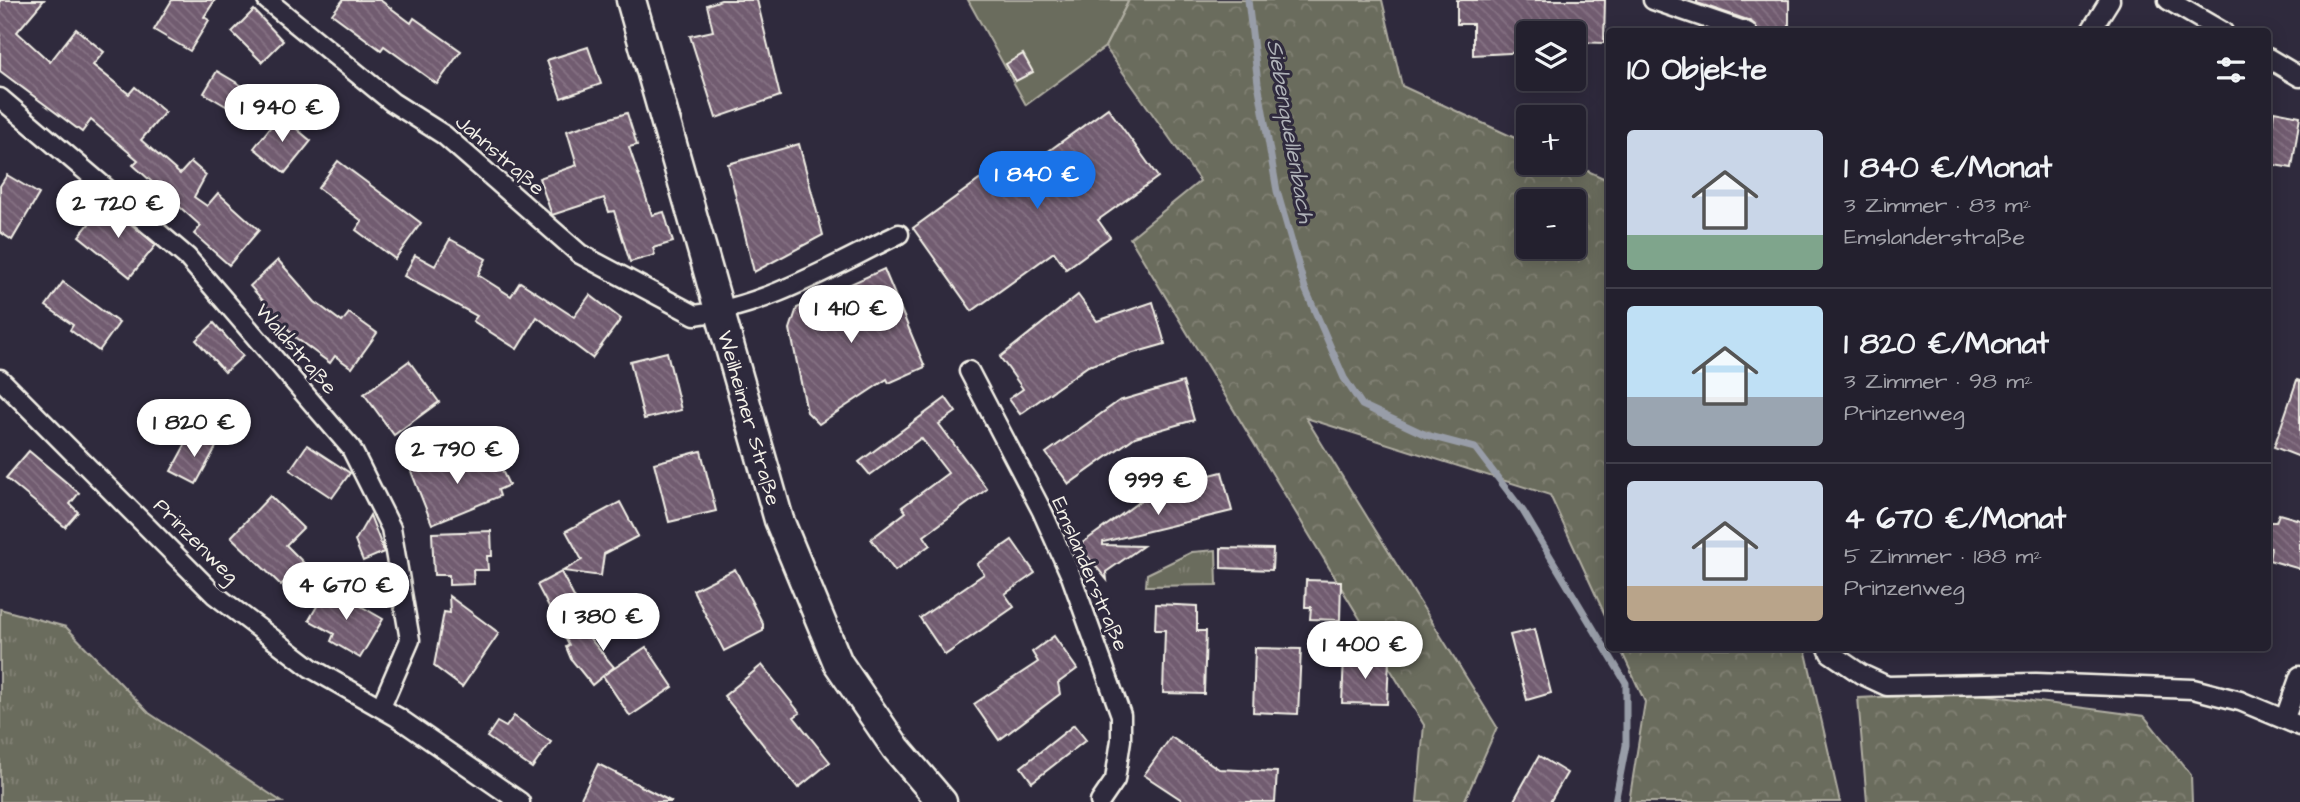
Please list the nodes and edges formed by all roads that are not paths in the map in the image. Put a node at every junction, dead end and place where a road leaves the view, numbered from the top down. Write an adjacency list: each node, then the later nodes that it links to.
1 (267, 0): 13 (street, Jahnstraße)
2 (631, 0): 13 (main road, Weilheimer Straße)
3 (1653, 0): 6 (street)
4 (2110, 0): 7 (street)
5 (2168, 0): 8 (street)
6 (1735, 28)
7 (2092, 28)
8 (2216, 28)
9 (2271, 60): 10 (street)
10 (2300, 77)
11 (0, 98): 18 (street, Waldstraße)
12 (899, 234): 13 (street)
13 (718, 311): 21 (main road, Weilheimer Straße)
14 (969, 371): 22 (street, Emslanderstraße)
15 (0, 379): 18 (street, Prinzenweg)
16 (1829, 651): 19 (street)
17 (2300, 676): 19 (street)
18 (381, 707): 20 (street, Prinzenweg)
19 (2293, 722)
20 (520, 802)
21 (942, 802)
22 (1100, 802)

